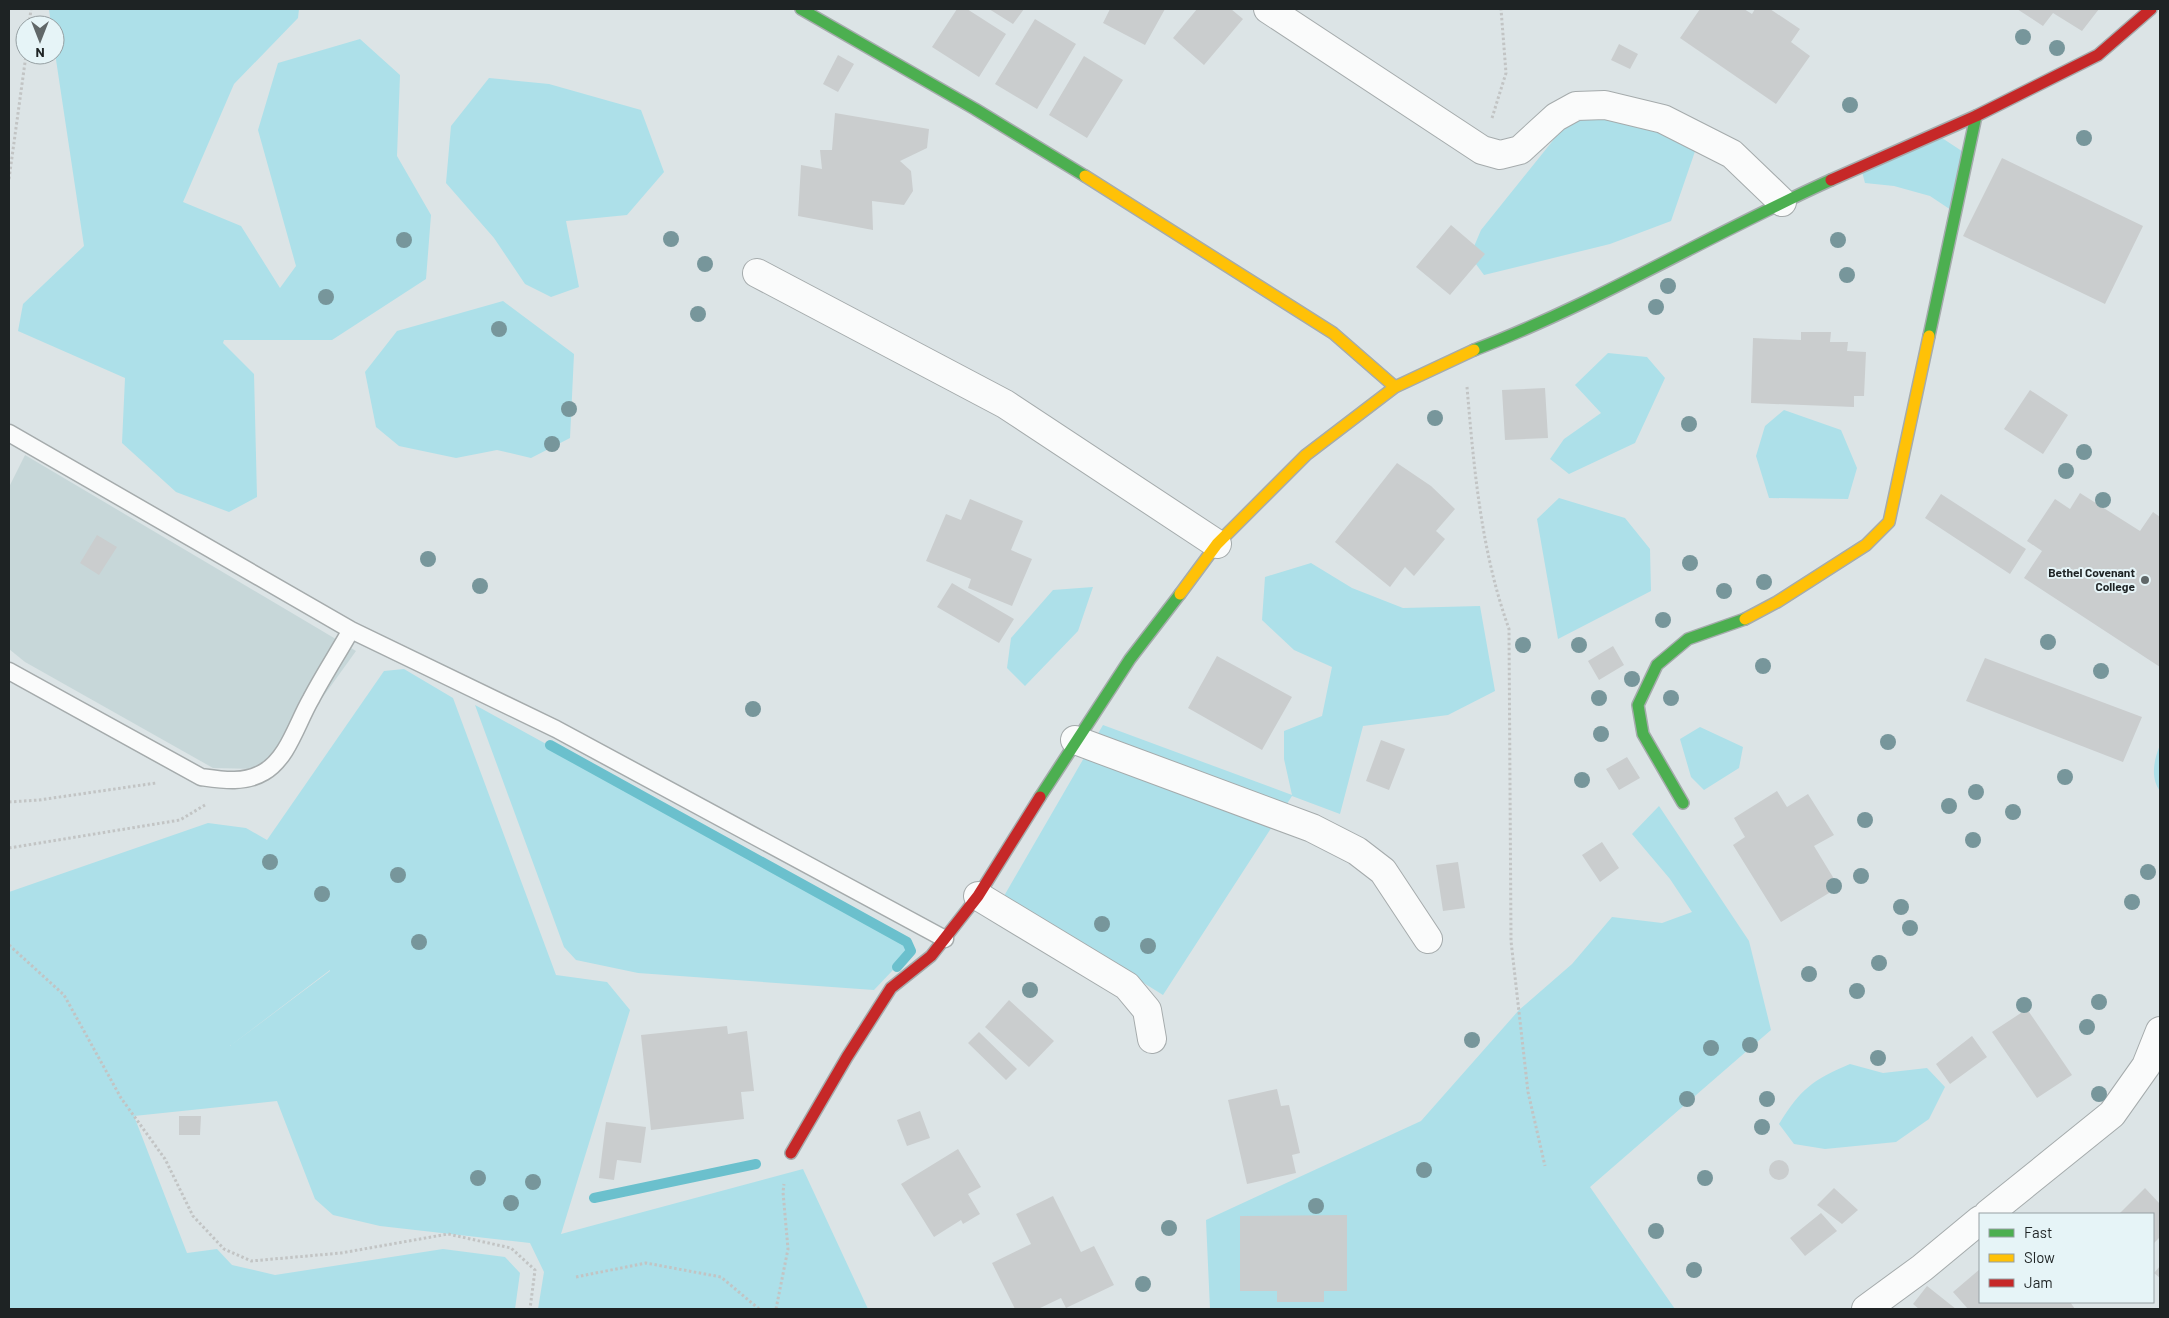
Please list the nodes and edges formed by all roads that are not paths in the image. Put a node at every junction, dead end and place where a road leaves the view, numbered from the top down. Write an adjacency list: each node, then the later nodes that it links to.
1 (801, 9): 7 (street)
2 (1268, 9): 5 (street)
3 (2152, 9): 4 (street)
4 (1976, 116): 5 (street); 13 (street)
5 (1782, 202): 7 (street)
6 (757, 273): 9 (street)
7 (1395, 387): 9 (street)
8 (10, 436): 10 (lane)
9 (1217, 544): 12 (street)
10 (351, 630): 11 (lane); 15 (lane)
11 (9, 671)
12 (1075, 740): 14 (street); 16 (street)
13 (1682, 802)
14 (978, 896): 15 (street); 18 (street)
15 (945, 939): 19 (street)
16 (1428, 939)
17 (2160, 1031): 20 (street)
18 (1152, 1039)
19 (791, 1154)
20 (1989, 1213)
21 (1979, 1221): 22 (street)
22 (1866, 1309)

